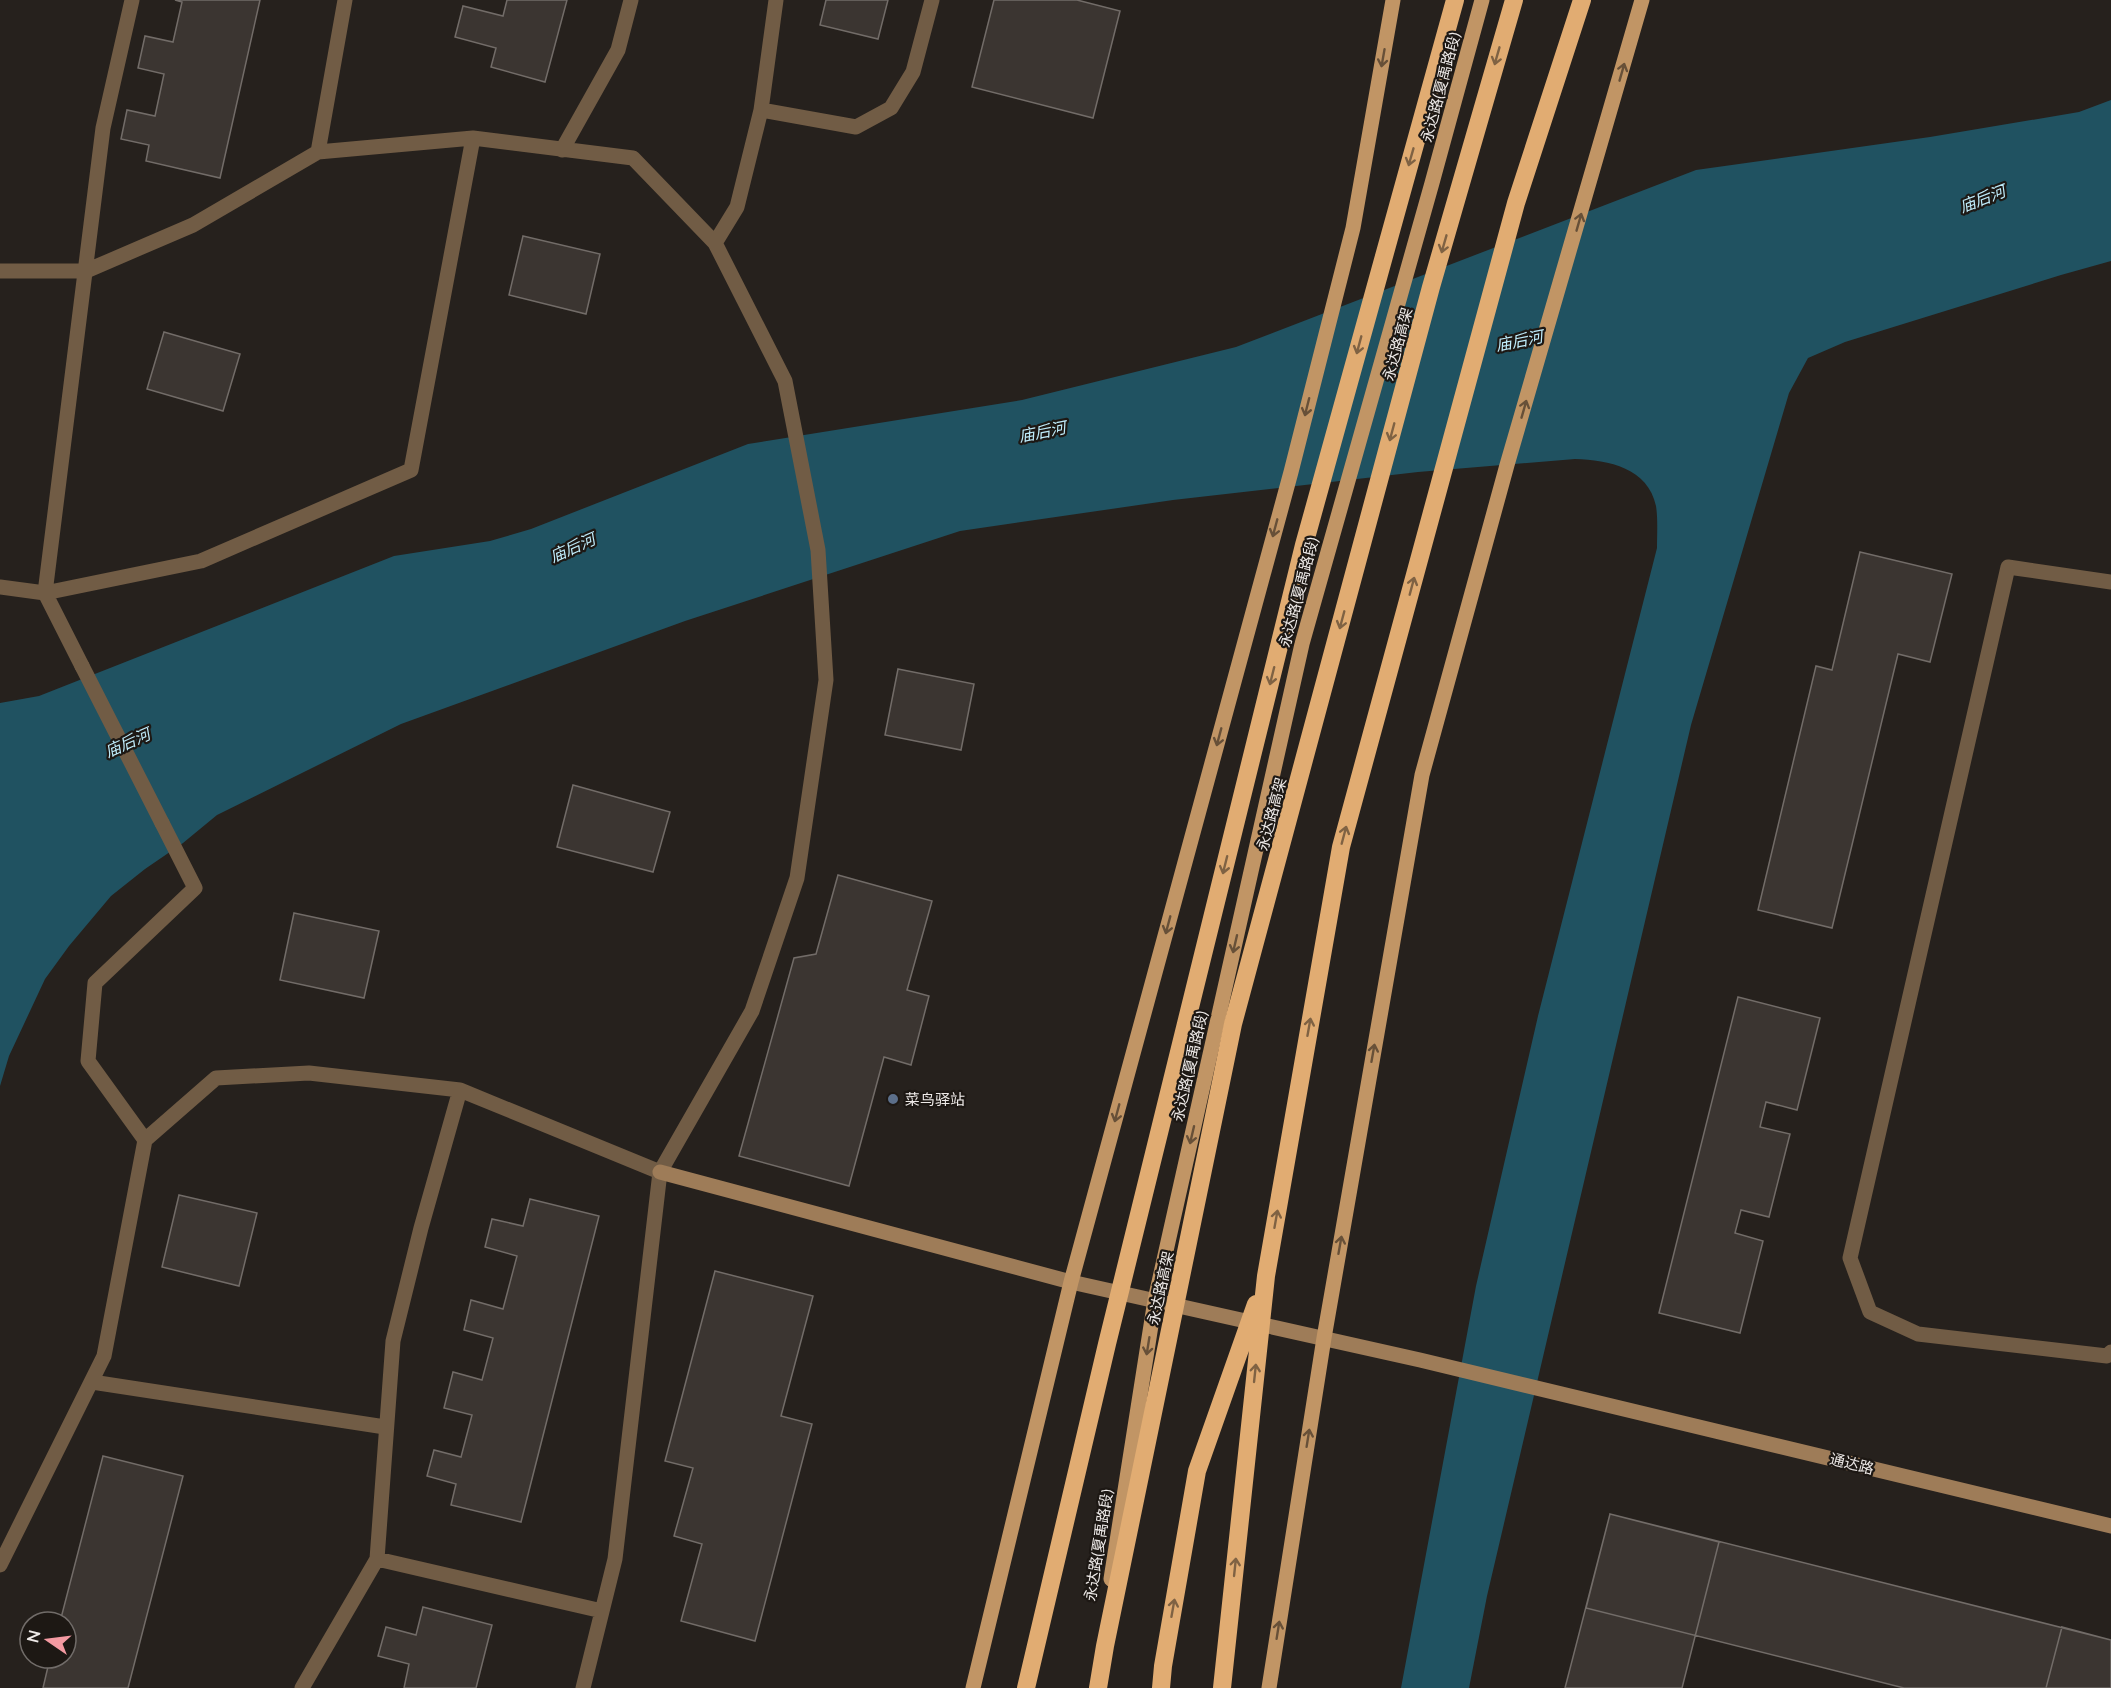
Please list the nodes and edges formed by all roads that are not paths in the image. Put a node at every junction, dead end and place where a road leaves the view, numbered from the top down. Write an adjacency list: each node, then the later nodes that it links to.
1 (132, 0): 18 (street)
2 (345, 0): 15 (street)
3 (631, 0): 14 (street)
4 (776, 0): 12 (street)
5 (932, 0): 12 (street)
6 (1393, 0): 26 (main road, one-way to 26)
7 (1455, 0): 40 (highway, one-way to 40)
8 (1482, 0): 27 (main road, 永达路(夏禹路段), one-way to 27)
9 (1514, 0): 36 (highway, 永达路高架, one-way to 36)
10 (1582, 0): 25 (highway, one-way to 10)
11 (1642, 0): 28 (main road, one-way to 11)
12 (761, 110): 16 (street)
13 (474, 138): 14 (street); 15 (street); 21 (street)
14 (562, 150): 16 (street)
15 (318, 152): 18 (street)
16 (715, 243): 24 (street)
17 (0, 271): 18 (street)
18 (86, 271): 21 (street)
19 (2111, 582): 29 (street)
20 (0, 586): 21 (street)
21 (45, 593): 23 (street)
22 (460, 1090): 23 (street); 24 (street); 31 (street)
23 (145, 1140): 30 (street)
24 (660, 1172): 26 (street, 通达路); 35 (street)
25 (1266, 1276): 43 (highway, one-way to 25); 44 (highway, one-way to 25)
26 (1071, 1282): 27 (street, 通达路); 39 (main road)
27 (1155, 1300): 28 (street, 通达路); 41 (main road, 永达路(夏禹路段), one-way to 41)
28 (1324, 1338): 32 (street, 通达路); 45 (main road, one-way to 28)
29 (2111, 1352)
30 (92, 1383): 31 (street); 34 (street)
31 (385, 1427): 33 (street)
32 (2111, 1526)
33 (377, 1559): 35 (street); 37 (street)
34 (0, 1565)
35 (602, 1611): 38 (street)
36 (1105, 1646): 41 (highway); 42 (highway)
37 (302, 1688)
38 (583, 1688)
39 (973, 1688)
40 (1026, 1688)
41 (1092, 1688)
42 (1098, 1688)
43 (1161, 1688)
44 (1222, 1688)
45 (1269, 1688)

